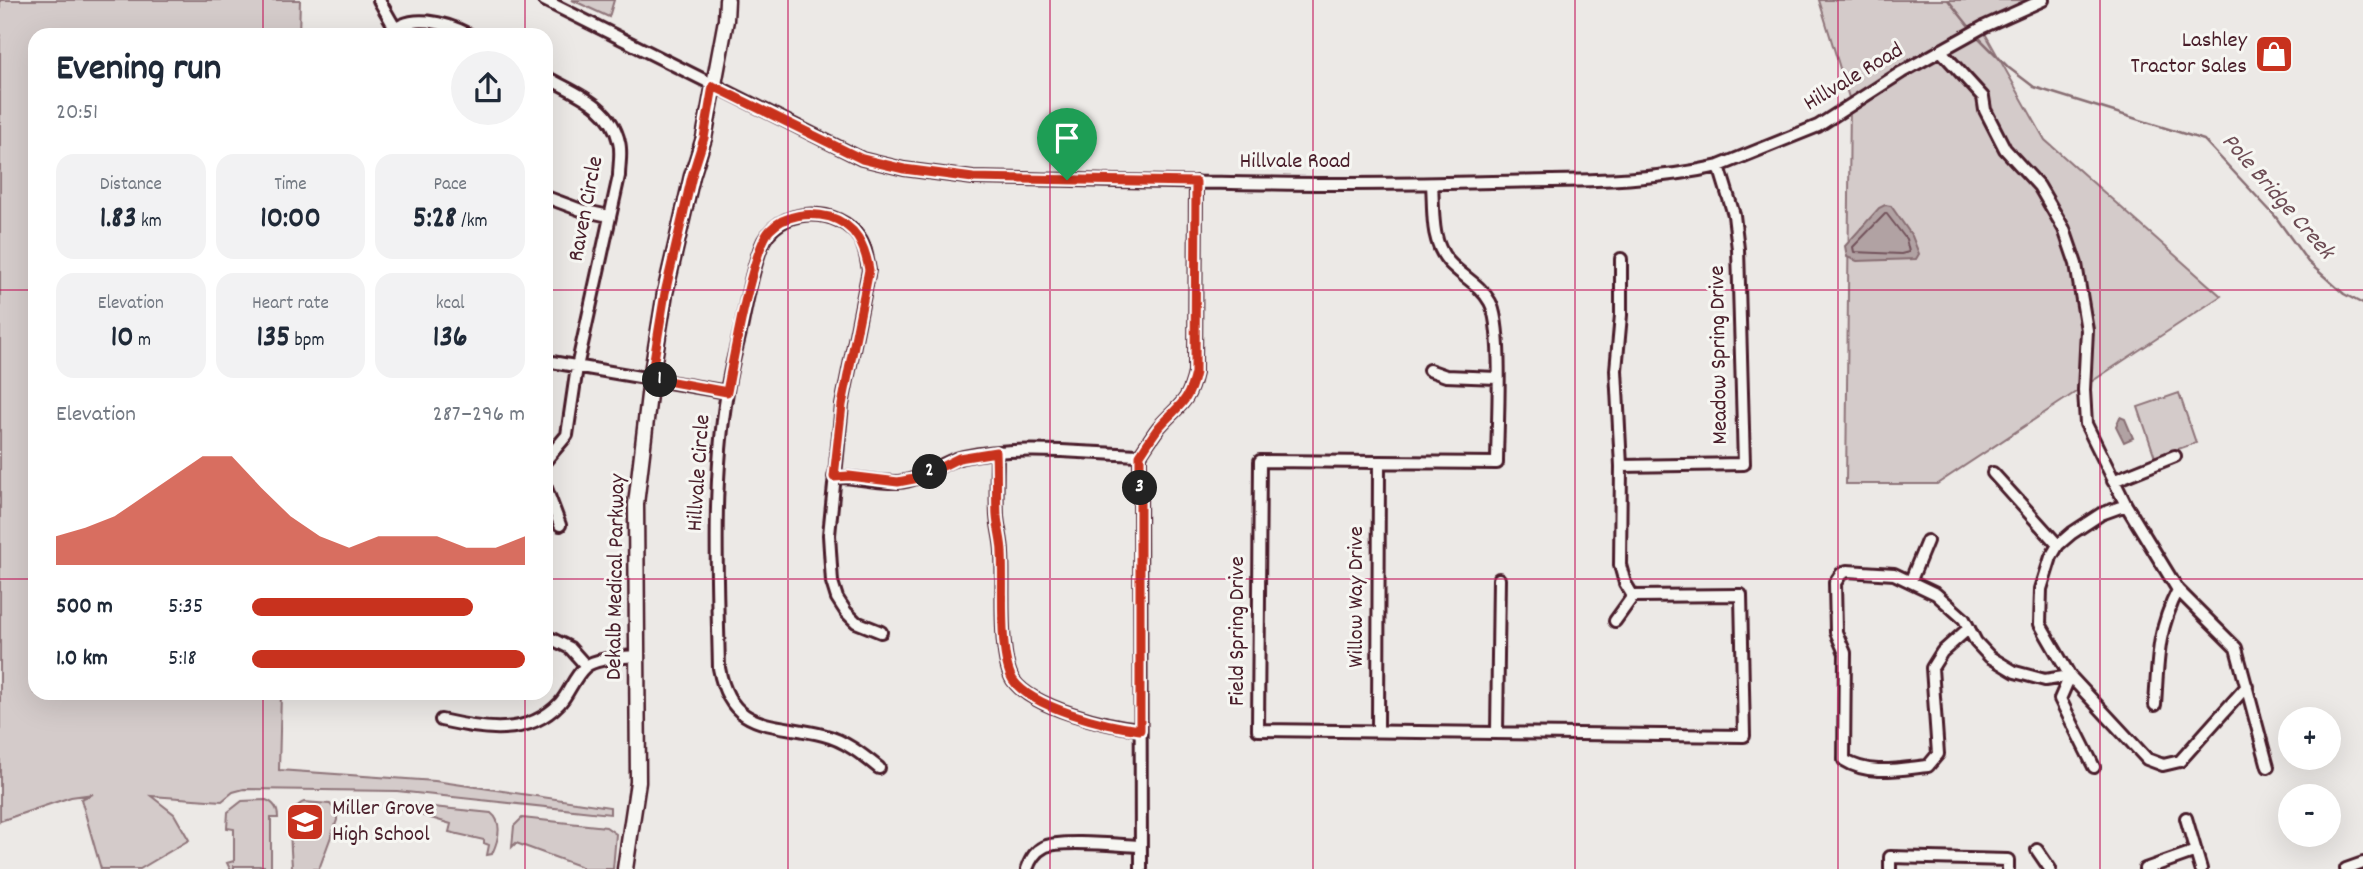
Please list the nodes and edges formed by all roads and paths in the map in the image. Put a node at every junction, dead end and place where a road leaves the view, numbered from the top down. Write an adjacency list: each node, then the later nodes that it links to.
1 (379, 0): 5 (street)
2 (544, 0): 10 (street, Hillvale Road)
3 (727, 0): 10 (main road, Dekalb Medical Parkway)
4 (2043, 0): 8 (street, Hillvale Road)
5 (391, 28)
6 (399, 28): 7 (street)
7 (453, 28)
8 (1941, 51): 11 (street, Hillvale Road); 31 (street)
9 (553, 81): 15 (street, Raven Circle)
10 (713, 86): 12 (street, Hillvale Road); 20 (main road, Dekalb Medical Parkway)
11 (1719, 166): 13 (street, Hillvale Road); 28 (street, Meadow Spring Drive)
12 (1196, 182): 13 (street, Hillvale Road); 25 (street)
13 (1432, 184): 21 (street, Field Spring Drive)
14 (553, 200): 15 (street)
15 (609, 216): 18 (street, Raven Circle)
16 (1621, 259): 28 (street)
17 (553, 362): 18 (street)
18 (577, 367): 20 (street); 23 (street, Raven Circle)
19 (1429, 370): 21 (street)
20 (651, 378): 22 (street); 45 (main road, Dekalb Medical Parkway)
21 (1497, 378): 27 (street, Field Spring Drive)
22 (727, 392): 30 (street, Hillvale Circle); 56 (street, Hillvale Circle)
23 (553, 452)
24 (996, 452): 25 (street); 30 (street); 51 (street)
25 (1140, 455): 51 (street)
26 (2175, 456): 31 (street)
27 (1379, 464): 52 (street, Willow Way Drive); 52 (street, Field Spring Drive)
28 (1621, 466): 40 (street)
29 (1993, 472): 36 (street)
30 (834, 477): 43 (street, Hillvale Circle)
31 (2113, 481): 32 (street)
32 (2126, 505): 36 (street); 39 (street)
33 (553, 506): 34 (street)
34 (560, 525)
35 (1927, 541): 38 (street)
36 (2058, 545): 47 (street)
37 (1499, 579): 53 (street)
38 (1910, 580): 42 (street); 42 (street)
39 (2178, 590): 48 (street); 49 (street)
40 (1633, 596): 41 (street); 53 (street, Field Spring Drive)
41 (1615, 621)
42 (1969, 628): 47 (street)
43 (881, 632)
44 (553, 640): 46 (street)
45 (638, 656): 46 (street); 62 (main road, Dekalb Medical Parkway)
46 (586, 666): 50 (street)
47 (2070, 676): 48 (street); 54 (street)
48 (2246, 686): 55 (street)
49 (2155, 705)
50 (442, 720)
51 (1140, 730): 58 (street)
52 (1378, 731): 53 (street, Field Spring Drive)
53 (1497, 732)
54 (2094, 767)
55 (2268, 767)
56 (879, 768)
57 (2186, 818): 60 (street)
58 (1140, 846): 63 (street); 64 (street)
59 (2037, 850): 67 (street)
60 (2196, 850): 68 (street); 69 (street)
61 (2363, 863): 70 (street)
62 (625, 869)
63 (1027, 869)
64 (1141, 869)
65 (1890, 869): 66 (street)
66 (2008, 869)
67 (2050, 869)
68 (2145, 869)
69 (2200, 869)
70 (2346, 869)

